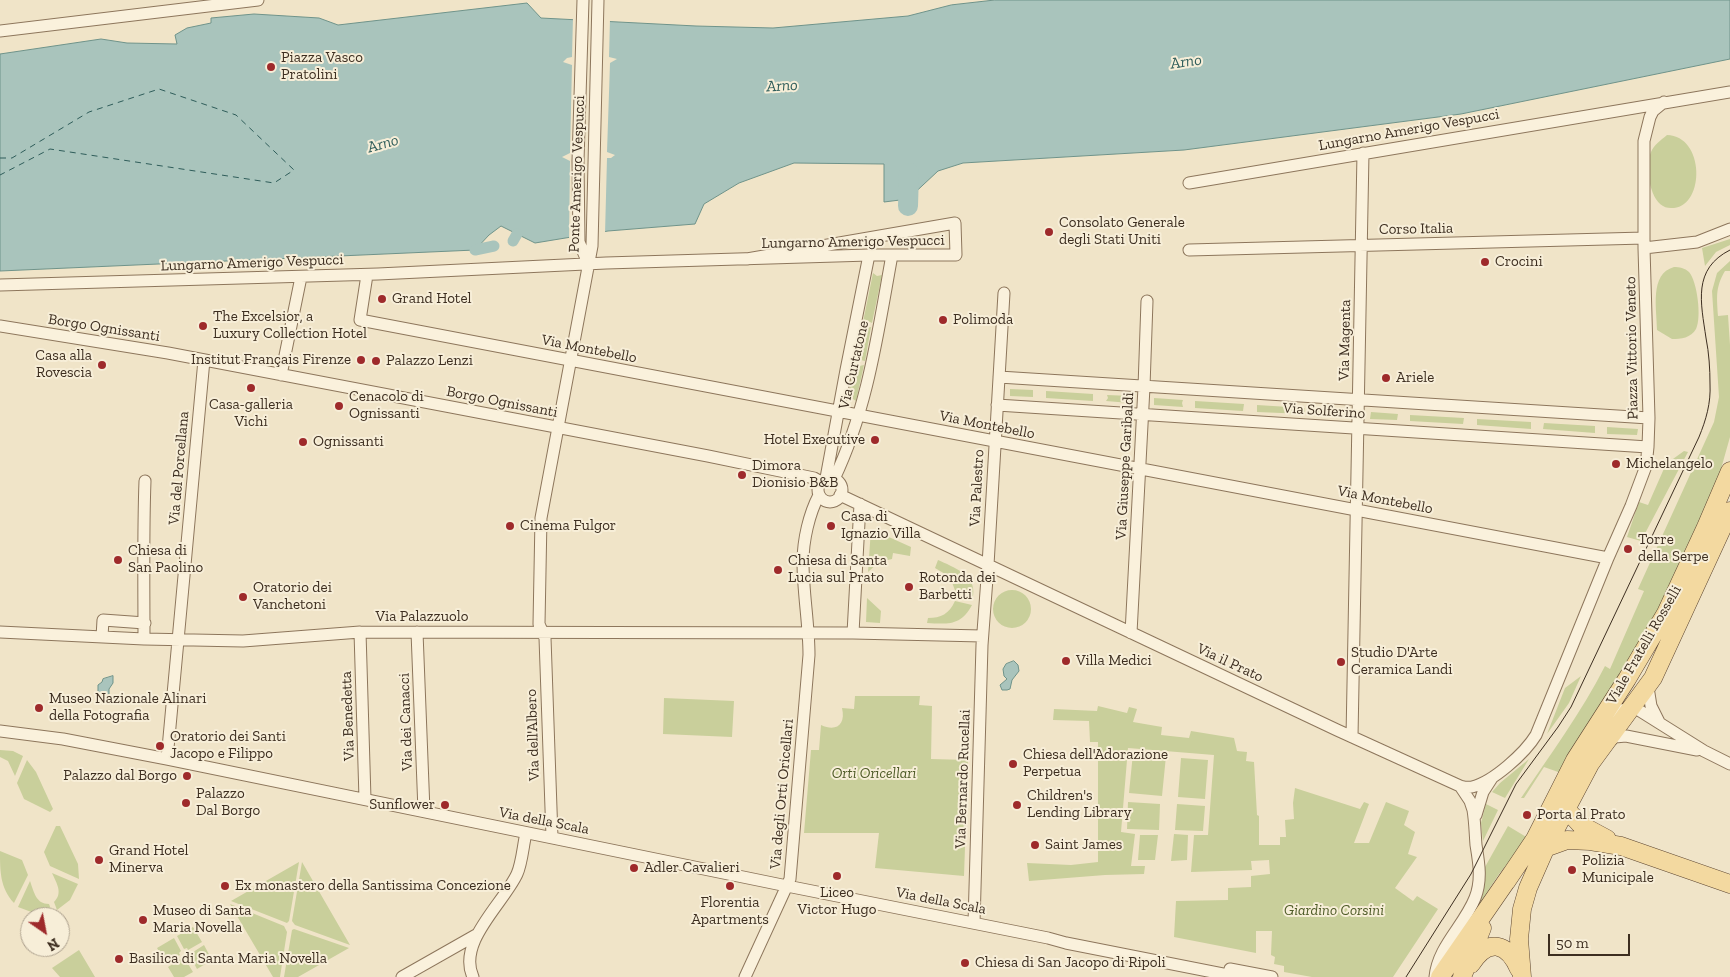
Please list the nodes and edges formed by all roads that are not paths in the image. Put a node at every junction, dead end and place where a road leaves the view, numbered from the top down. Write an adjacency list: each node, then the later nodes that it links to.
1 (258, 0): 4 (street)
2 (583, 0): 16 (street, Ponte Amerigo Vespucci)
3 (598, 0): 16 (street, Ponte Amerigo Vespucci)
4 (0, 31)
5 (1730, 92): 6 (street)
6 (1664, 102): 7 (street, Lungarno Amerigo Vespucci); 10 (street, Piazza Vittorio Veneto)
7 (1363, 153): 8 (street, Lungarno Amerigo Vespucci); 11 (street, Via Magenta)
8 (1189, 183)
9 (1730, 229): 10 (street)
10 (1644, 243): 11 (street, Corso Italia); 33 (street, Piazza Vittorio Veneto)
11 (1362, 245): 12 (street, Corso Italia); 28 (street, Via Magenta)
12 (1189, 250)
13 (868, 255): 14 (street, Lungarno Amerigo Vespucci); 15 (street, Lungarno Amerigo Vespucci); 30 (street, Via Curtatone)
14 (892, 255): 15 (street, Lungarno Amerigo Vespucci); 32 (street, Via Curtatone)
15 (747, 259): 16 (street, Lungarno Amerigo Vespucci)
16 (588, 264): 17 (street, Lungarno Amerigo Vespucci); 24 (street, Via dell'Albero)
17 (367, 275): 18 (street, Lungarno Amerigo Vespucci); 24 (street, Via Montebello)
18 (301, 277): 19 (street, Lungarno Amerigo Vespucci); 25 (street)
19 (0, 285)
20 (1004, 293): 26 (street, Via Palestro)
21 (1147, 301): 27 (street, Via Giuseppe Garibaldi)
22 (0, 326): 23 (street, Borgo Ognissanti)
23 (204, 360): 25 (street, Borgo Ognissanti); 60 (street, Via del Porcellana)
24 (570, 361): 30 (street, Via Montebello); 34 (street, Via dell'Albero)
25 (281, 375): 34 (street, Borgo Ognissanti)
26 (999, 378): 27 (street, Via Solferino); 29 (street, Via Palestro)
27 (1144, 387): 28 (street, Via Solferino); 31 (street, Via Giuseppe Garibaldi)
28 (1358, 401): 33 (street, Via Solferino); 35 (street, Via Magenta)
29 (997, 406): 31 (street, Via Solferino); 36 (street, Via Palestro)
30 (838, 412): 32 (street, Via Montebello); 40 (street, Via Curtatone)
31 (1142, 415): 35 (street, Via Solferino); 38 (street, Via Giuseppe Garibaldi)
32 (859, 416): 36 (street, Via Montebello); 40 (street, Via Curtatone)
33 (1649, 418): 37 (street, Piazza Vittorio Veneto)
34 (557, 428): 40 (street, Borgo Ognissanti); 53 (street, Via dell'Albero)
35 (1358, 428): 37 (street, Via Solferino); 45 (street, Via Magenta)
36 (994, 441): 38 (street, Via Montebello); 48 (street, Via Palestro)
37 (1648, 447): 47 (street)
38 (1139, 469): 45 (street, Via Montebello); 55 (street, Via Giuseppe Garibaldi)
39 (1730, 471): 64 (main road, Viale Fratelli Rosselli)
40 (827, 480): 42 (street); 43 (street)
41 (145, 481): 49 (street)
42 (819, 494): 43 (street, Via il Prato); 56 (street, Via degli Orti Oricellari)
43 (840, 495): 44 (street, Via il Prato)
44 (860, 504): 48 (street, Via il Prato); 54 (street)
45 (1356, 510): 47 (street, Via Montebello); 66 (street, Via Magenta)
46 (1730, 511): 61 (main road, Viale Fratelli Rosselli)
47 (1608, 558): 72 (street)
48 (988, 565): 55 (street, Via il Prato); 57 (street)
49 (145, 620): 58 (street); 59 (street)
50 (0, 632): 58 (street, Via Palazzuolo)
51 (360, 632): 52 (street, Via Palazzuolo); 60 (street, Via Palazzuolo); 74 (street, Via Benedetta)
52 (418, 632): 53 (street, Via Palazzuolo); 76 (street, Via dei Canacci)
53 (542, 632): 56 (street, Via Palazzuolo); 79 (street, Via dell'Albero)
54 (848, 633): 56 (street, Via Palazzuolo); 57 (street)
55 (1131, 633): 66 (street, Via il Prato)
56 (809, 634): 83 (street, Via degli Orti Oricellari)
57 (982, 636): 85 (street, Via Bernardo Rucellai)
58 (102, 637): 59 (street, Via Palazzuolo)
59 (144, 639): 60 (street, Via Palazzuolo)
60 (177, 640): 69 (street, Via del Porcellana)
61 (1648, 687): 62 (main road, Viale Fratelli Rosselli); 63 (street)
62 (1632, 709): 63 (street); 64 (street); 67 (main road, Viale Fratelli Rosselli)
63 (1659, 722): 68 (street)
64 (1598, 724): 70 (main road, Viale Fratelli Rosselli)
65 (0, 731): 69 (street, Via della Scala)
66 (1352, 737): 73 (street, Via il Prato)
67 (1602, 747): 68 (street); 70 (main road, Viale Fratelli Rosselli)
68 (1704, 751): 71 (street)
69 (167, 759): 74 (street, Via della Scala)
70 (1582, 762): 75 (main road); 84 (main road)
71 (1730, 764)
72 (1494, 776): 73 (street); 77 (street)
73 (1460, 786): 77 (street)
74 (365, 798): 76 (street, Via della Scala)
75 (1566, 809): 80 (main road); 81 (main road)
76 (424, 812): 78 (street, Via della Scala)
77 (1475, 820): 93 (street)
78 (526, 833): 79 (street, Via della Scala); 86 (street)
79 (552, 837): 83 (street, Via della Scala)
80 (1621, 846): 81 (main road); 82 (main road)
81 (1546, 847): 84 (main road); 96 (main road)
82 (1730, 884)
83 (787, 886): 85 (street, Via della Scala); 88 (street, Via degli Orti Oricellari)
84 (1502, 888): 94 (main road); 95 (main road)
85 (974, 923): 87 (street, Via della Scala)
86 (478, 932): 89 (street); 90 (street)
87 (1048, 938): 91 (street, Via della Scala); 92 (street, Via della Scala)
88 (746, 974)
89 (402, 977)
90 (474, 977)
91 (1238, 977)
92 (1272, 977)
93 (1435, 977)
94 (1440, 977)
95 (1462, 977): 96 (main road)
96 (1522, 977)

